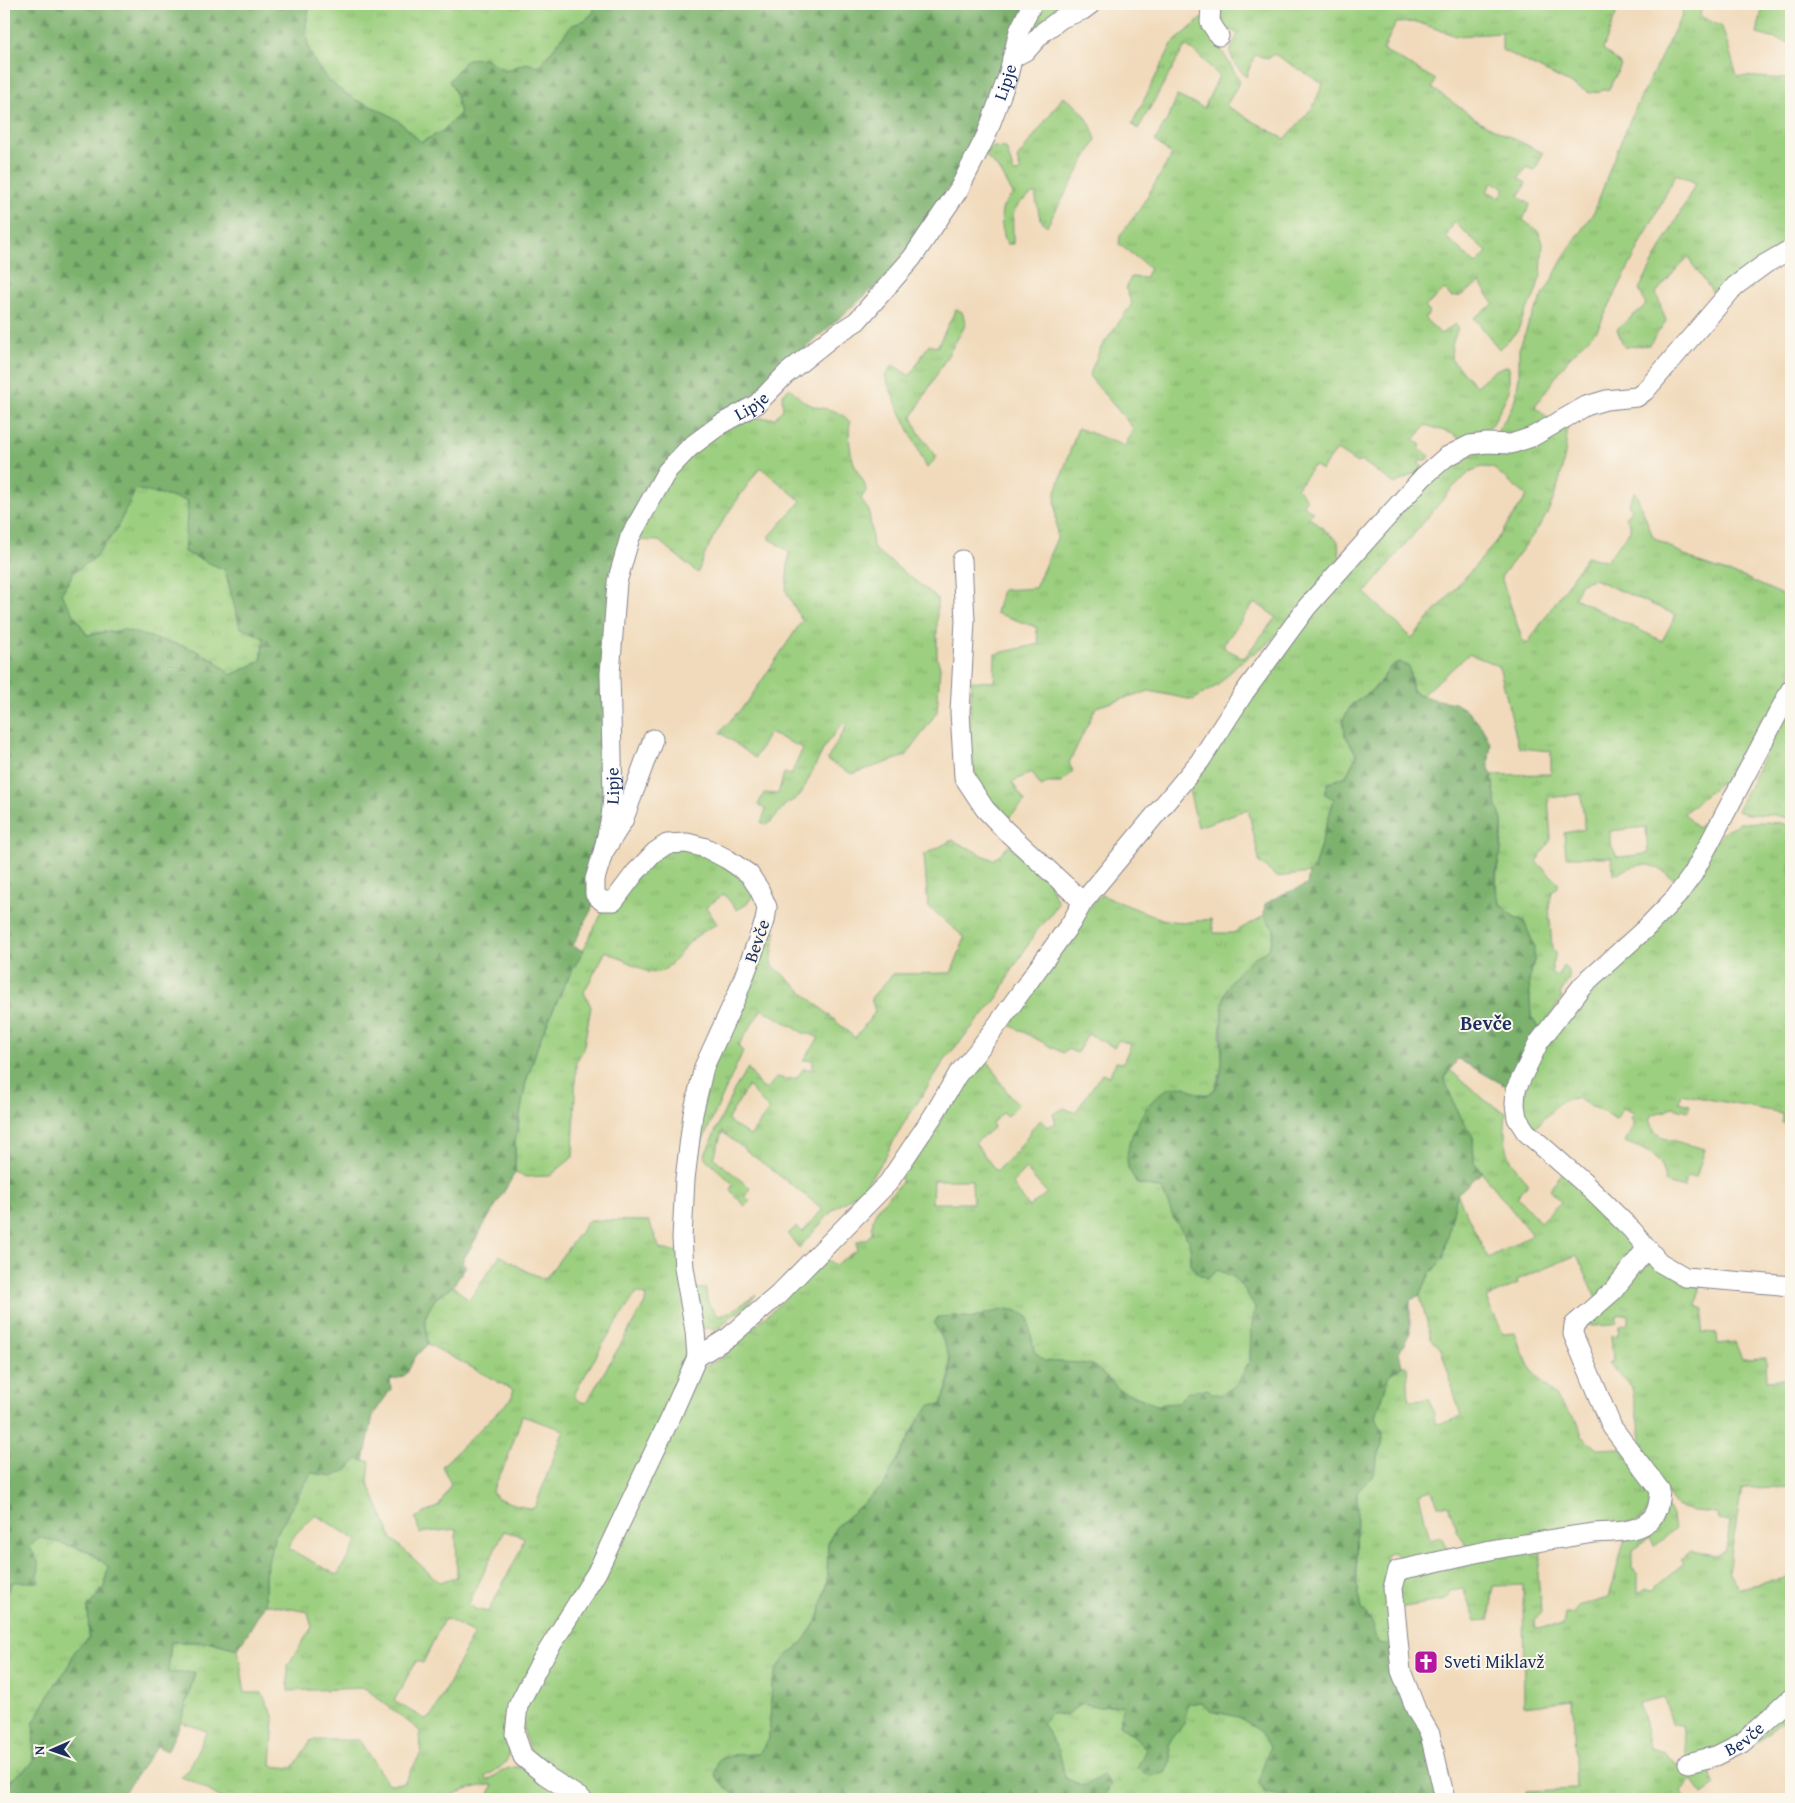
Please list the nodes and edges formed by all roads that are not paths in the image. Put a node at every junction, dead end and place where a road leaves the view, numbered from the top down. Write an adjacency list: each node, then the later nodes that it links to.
1 (1032, 4): 5 (street, Lipje)
2 (1091, 4): 5 (street)
3 (1211, 4): 4 (street)
4 (1219, 36)
5 (1012, 58): 10 (street, Lipje)
6 (1791, 249): 11 (street)
7 (962, 560): 11 (street)
8 (1791, 689): 12 (street)
9 (653, 739): 10 (street, Bevče)
10 (603, 853): 14 (street, Bevče)
11 (1083, 902): 14 (street)
12 (1647, 1248): 13 (street); 18 (street)
13 (1791, 1286)
14 (697, 1357): 17 (street)
15 (1791, 1698): 16 (street, Bevče)
16 (1688, 1763)
17 (582, 1799)
18 (1445, 1799)

